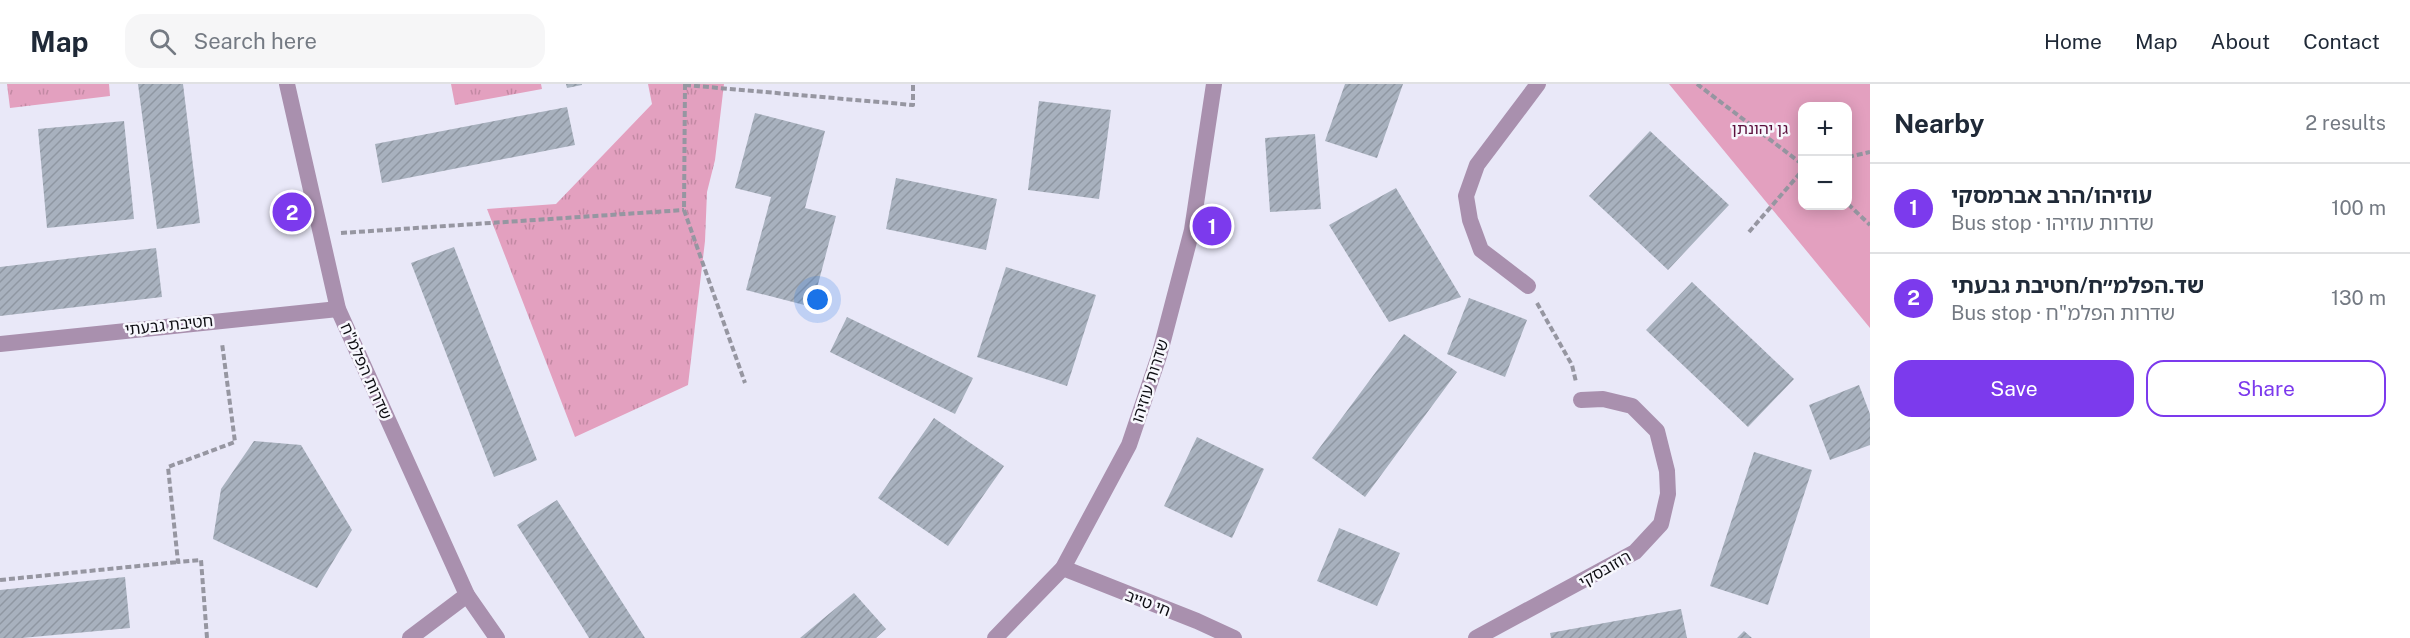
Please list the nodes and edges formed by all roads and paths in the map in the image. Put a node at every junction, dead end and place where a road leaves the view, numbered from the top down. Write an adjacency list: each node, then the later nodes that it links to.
1 (287, 84): 15 (street, שדרות הפלמ"ח)
2 (913, 84): 6 (path)
3 (1214, 84): 23 (street, שדרות עוזיהו)
4 (1538, 84): 16 (street)
5 (1697, 84): 9 (path)
6 (685, 85): 12 (path)
7 (1870, 152): 8 (path)
8 (1852, 156)
9 (1798, 160)
10 (1798, 177): 14 (path)
11 (1852, 208): 13 (path)
12 (684, 210): 15 (path); 20 (path)
13 (1870, 225)
14 (1749, 232)
15 (323, 235): 17 (street, שדרות הפלמ"ח)
16 (1528, 286): 21 (path)
17 (339, 309): 18 (street, חטיבת גבעתי); 25 (street, שדרות הפלמ"ח)
18 (219, 320): 19 (street, חטיבת גבעתי); 22 (path)
19 (0, 344)
20 (746, 383)
21 (1581, 400): 31 (street, רוזובסקי)
22 (178, 562): 24 (path); 26 (path)
23 (1063, 568): 29 (street, שדרות עוזיהו); 30 (street, חי טייב)
24 (0, 580)
25 (467, 595): 27 (street); 28 (street, שדרות הפלמ"ח)
26 (207, 638)
27 (410, 638)
28 (497, 638)
29 (995, 638)
30 (1234, 638)
31 (1476, 638)

